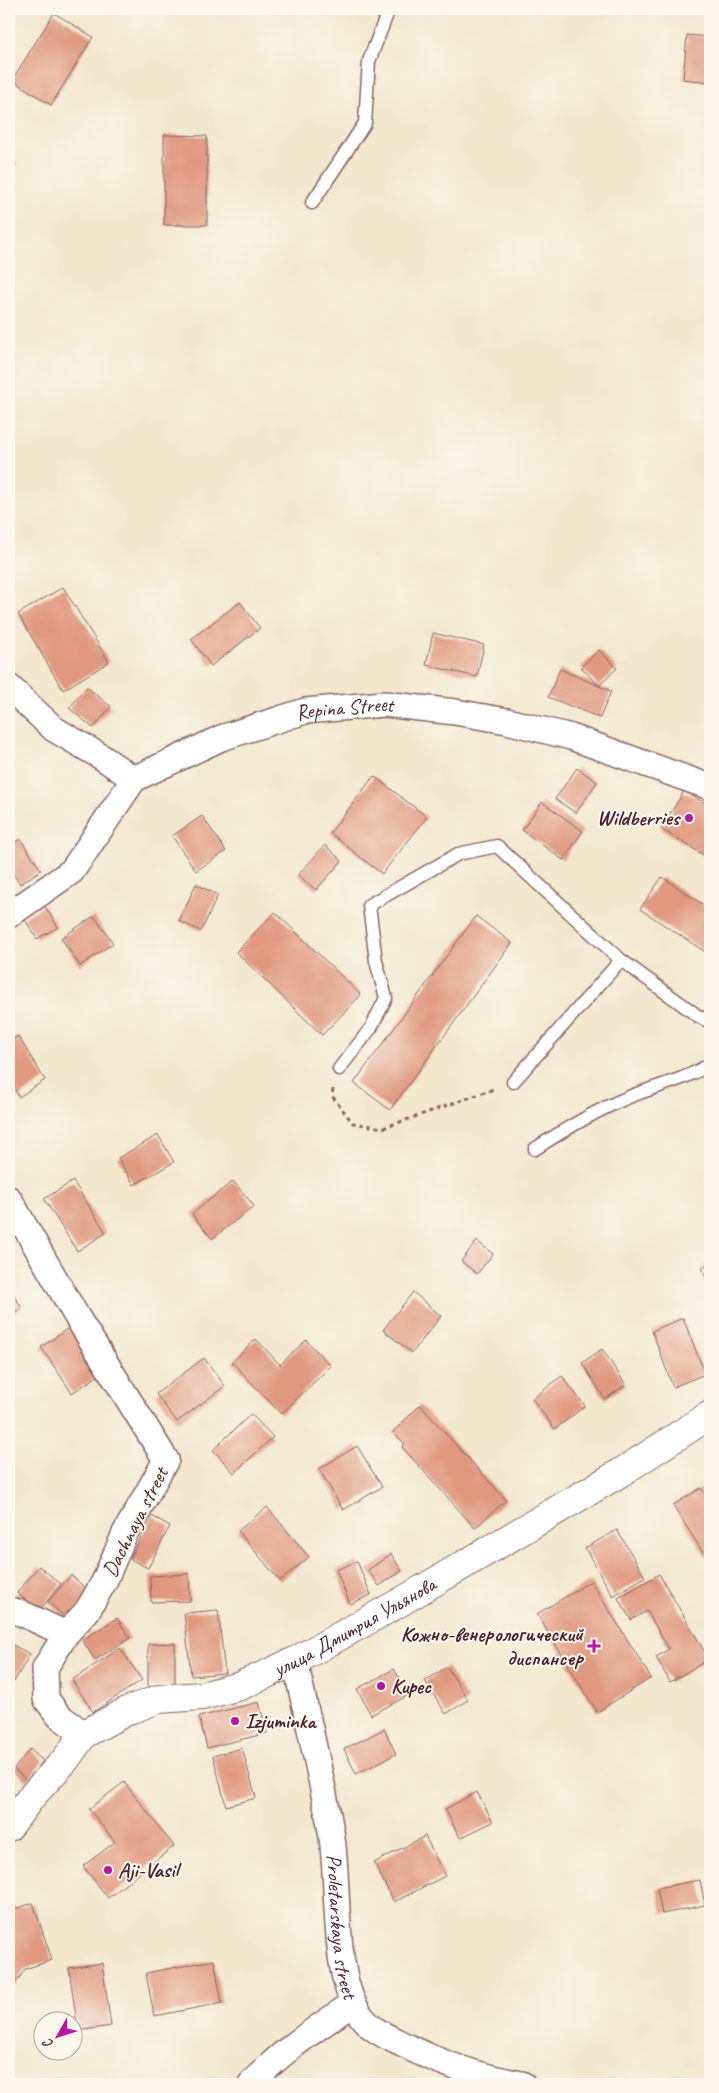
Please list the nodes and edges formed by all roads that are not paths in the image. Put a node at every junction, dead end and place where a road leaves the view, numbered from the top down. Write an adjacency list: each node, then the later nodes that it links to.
1 (389, 9): 2 (lane)
2 (312, 203)
3 (9, 687): 4 (street)
4 (134, 779): 5 (street, Repina Street); 6 (street)
5 (710, 787)
6 (9, 915)
7 (621, 960): 8 (lane); 10 (lane); 11 (lane)
8 (710, 1022)
9 (710, 1064): 12 (lane)
10 (339, 1069)
11 (513, 1082)
12 (535, 1150)
13 (9, 1199): 16 (street, Dachnaya street)
14 (710, 1416): 17 (street, улица Дмитрия Ульянова)
15 (9, 1610): 16 (street)
16 (66, 1634): 18 (street, Dachnaya street)
17 (294, 1661): 18 (street, улица Дмитрия Ульянова); 20 (street, Proletarskaya street)
18 (84, 1734): 19 (street, улица Дмитрия Ульянова)
19 (9, 1827)
20 (352, 2004): 21 (street); 22 (street, Proletarskaya street)
21 (251, 2084)
22 (522, 2084)

